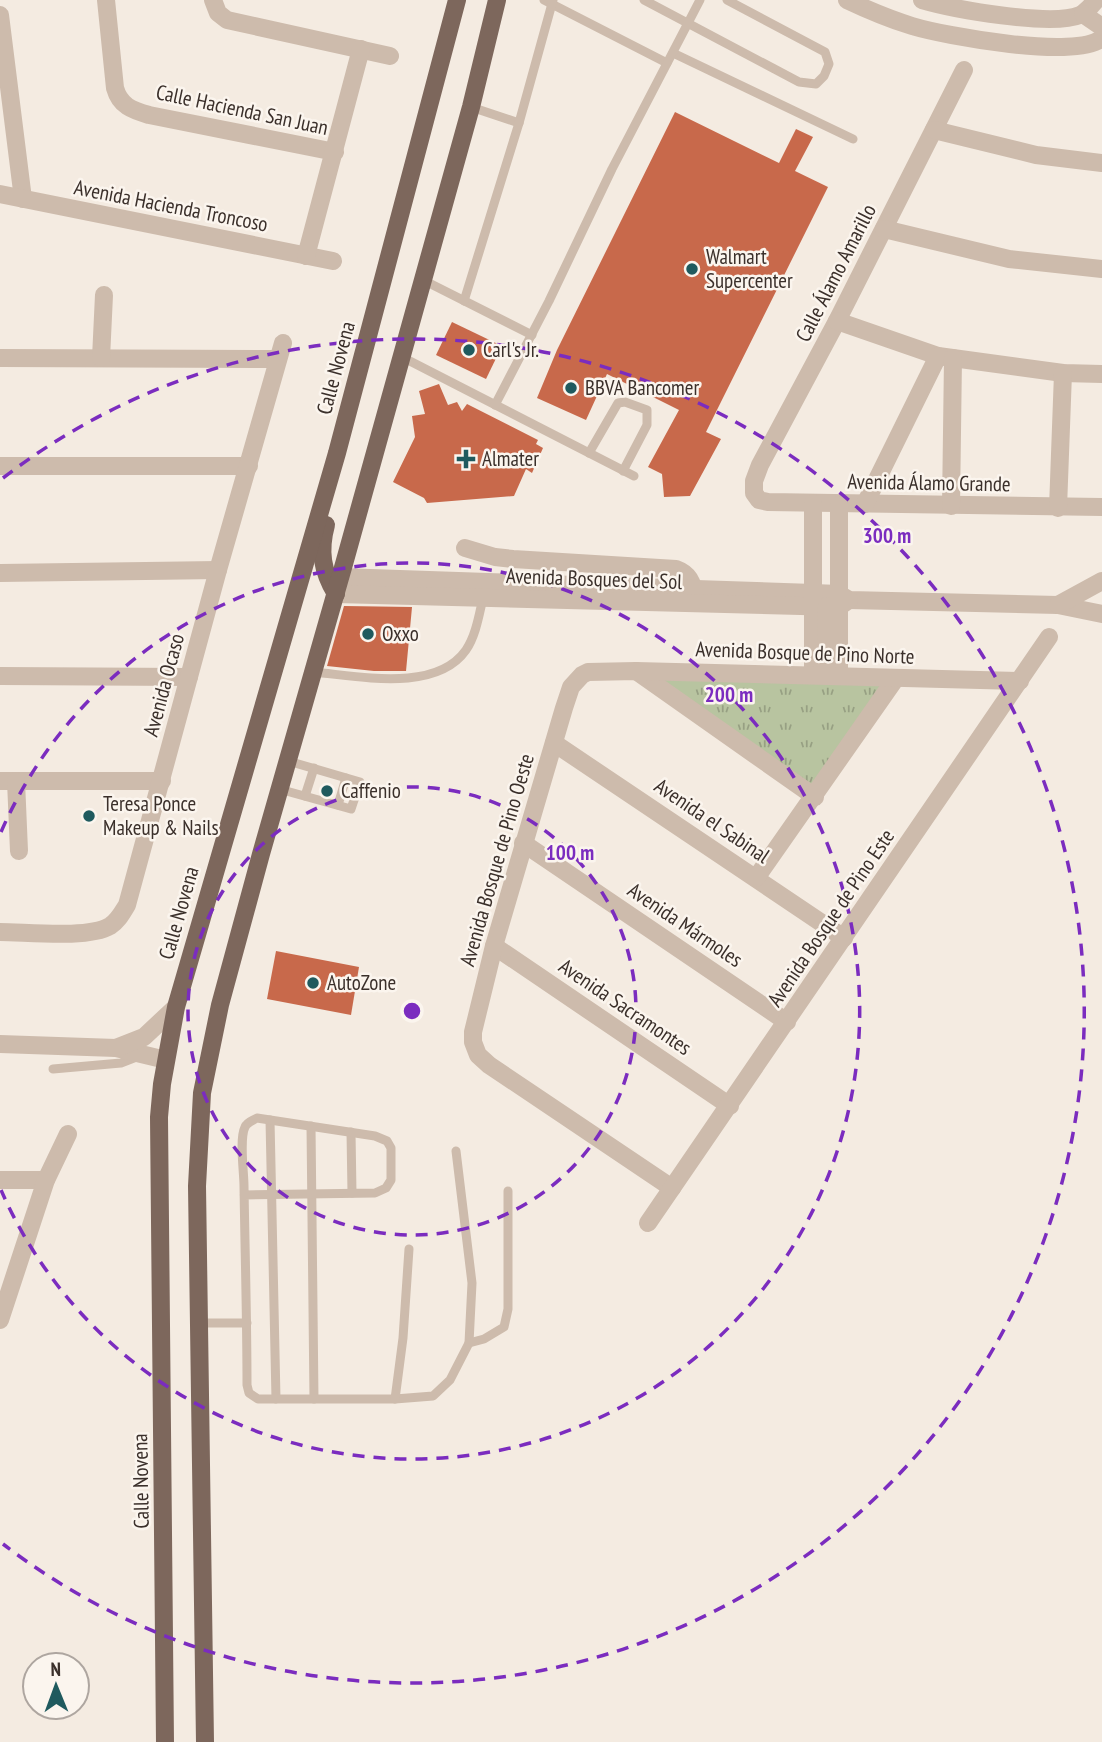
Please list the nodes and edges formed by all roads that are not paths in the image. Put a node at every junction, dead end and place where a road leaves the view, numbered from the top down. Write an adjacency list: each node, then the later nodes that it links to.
1 (106, 0): 25 (street, Calle Hacienda San Juan)
2 (213, 0): 16 (street)
3 (457, 0): 45 (main road, Calle Novena)
4 (497, 0): 21 (main road)
5 (644, 0): 14 (lane)
6 (700, 0): 14 (lane)
7 (727, 0): 14 (lane)
8 (847, 0): 15 (street)
9 (922, 0): 12 (street)
10 (1096, 0): 12 (street)
11 (550, 1): 19 (lane); 22 (lane)
12 (1083, 14): 15 (street)
13 (0, 15): 28 (street)
14 (689, 23): 17 (lane)
15 (1100, 36)
16 (361, 49): 18 (street); 25 (street)
17 (673, 53): 19 (lane); 24 (lane)
18 (390, 56)
19 (667, 63): 37 (lane)
20 (964, 70): 23 (street, Calle Álamo Amarillo)
21 (471, 107): 22 (lane); 33 (main road)
22 (519, 123): 35 (lane)
23 (934, 130): 26 (street); 29 (street, Calle Álamo Amarillo)
24 (853, 139)
25 (335, 152): 30 (street)
26 (1102, 163)
27 (0, 194): 28 (street, Avenida Hacienda Troncoso)
28 (23, 199): 30 (street, Avenida Hacienda Troncoso)
29 (884, 229): 32 (street); 36 (street, Calle Álamo Amarillo)
30 (306, 256): 31 (street, Avenida Hacienda Troncoso)
31 (334, 261)
32 (1102, 269)
33 (423, 280): 35 (lane); 38 (main road)
34 (104, 295): 41 (street)
35 (464, 301): 37 (lane)
36 (837, 321): 39 (street); 51 (street, Calle Álamo Amarillo)
37 (532, 335): 44 (lane)
38 (402, 357): 44 (lane); 62 (main road)
39 (945, 357): 42 (street); 54 (street); 55 (street)
40 (0, 358): 41 (street)
41 (101, 358): 48 (street, Avenida Ocaso)
42 (1063, 373): 43 (street); 57 (street)
43 (1102, 374)
44 (495, 405): 46 (lane)
45 (337, 453): 62 (main road); 94 (main road, Calle Novena)
46 (589, 453): 49 (lane); 49 (lane)
47 (0, 466): 48 (street)
48 (249, 466): 59 (street, Avenida Ocaso)
49 (623, 471): 50 (lane)
50 (634, 476)
51 (756, 497): 52 (street, Avenida Álamo Grande)
52 (813, 503): 53 (street, Avenida Álamo Grande); 66 (street)
53 (839, 504): 54 (street, Avenida Álamo Grande); 66 (street)
54 (865, 504): 55 (street, Avenida Álamo Grande)
55 (951, 506): 57 (street, Avenida Álamo Grande)
56 (1102, 506): 57 (street, Avenida Álamo Grande)
57 (1058, 508)
58 (465, 548): 64 (street)
59 (218, 570): 60 (street); 75 (street, Avenida Ocaso)
60 (0, 573)
61 (1102, 581): 67 (street, Avenida Bosques del Sol)
62 (338, 586): 64 (street, Avenida Bosques del Sol); 65 (street, Avenida Bosques del Sol); 71 (main road)
63 (1102, 587): 68 (street)
64 (694, 597): 65 (street, Avenida Bosques del Sol); 66 (street, Avenida Bosques del Sol)
65 (483, 598): 71 (lane)
66 (830, 601): 67 (street, Avenida Bosques del Sol); 73 (street); 73 (street)
67 (1058, 605): 68 (street, Avenida Bosques del Sol)
68 (1102, 612)
69 (1049, 637): 77 (street, Avenida Bosque de Pino Este)
70 (636, 671): 72 (street, Avenida Bosque de Pino Norte); 73 (street, Avenida Bosque de Pino Norte); 86 (street)
71 (313, 672): 79 (main road)
72 (588, 672): 78 (street, Avenida Bosque de Pino Oeste)
73 (826, 675): 76 (street, Avenida Bosque de Pino Norte)
74 (0, 676): 75 (street)
75 (189, 677): 83 (street, Avenida Ocaso)
76 (896, 678): 77 (street, Avenida Bosque de Pino Norte); 86 (street)
77 (1020, 681): 92 (street, Avenida Bosque de Pino Este)
78 (554, 743): 88 (street, Avenida Bosque de Pino Oeste); 90 (street, Avenida el Sabinal)
79 (288, 761): 80 (lane); 84 (main road)
80 (314, 768): 81 (lane); 85 (lane)
81 (346, 778): 87 (lane); 87 (lane)
82 (8, 781): 83 (street); 89 (street)
83 (162, 781): 91 (street, Avenida Ocaso)
84 (279, 789): 85 (lane); 118 (main road)
85 (305, 796): 87 (lane)
86 (815, 797): 90 (street)
87 (338, 805)
88 (523, 843): 93 (street, Avenida Bosque de Pino Oeste); 95 (street, Avenida Mármoles)
89 (19, 851)
90 (756, 878): 92 (street, Avenida el Sabinal)
91 (0, 932)
92 (844, 938): 95 (street, Avenida Bosque de Pino Este)
93 (494, 946): 101 (street, Avenida Sacramontes); 109 (street, Avenida Bosque de Pino Oeste)
94 (176, 1007): 97 (street); 99 (main road, Calle Novena)
95 (787, 1022): 101 (street, Avenida Bosque de Pino Este)
96 (0, 1044): 97 (street)
97 (116, 1048): 98 (street)
98 (144, 1055): 99 (street); 100 (lane)
99 (166, 1060): 124 (main road, Calle Novena)
100 (53, 1069)
101 (730, 1106): 109 (street, Avenida Bosque de Pino Este)
102 (270, 1120): 103 (lane); 111 (lane); 114 (lane)
103 (310, 1126): 104 (lane); 112 (lane)
104 (351, 1132): 113 (lane); 113 (lane)
105 (68, 1134): 108 (street)
106 (456, 1151): 120 (lane)
107 (0, 1180): 108 (street)
108 (46, 1180): 117 (street)
109 (672, 1188): 115 (street, Avenida Bosque de Pino Este)
110 (508, 1191): 120 (lane)
111 (272, 1194): 112 (lane); 114 (lane); 121 (lane)
112 (312, 1194): 113 (lane); 122 (lane)
113 (352, 1194)
114 (244, 1195): 119 (lane)
115 (648, 1223)
116 (409, 1248): 123 (lane)
117 (1, 1313)
118 (199, 1323): 119 (lane); 125 (main road)
119 (247, 1323): 121 (lane)
120 (469, 1343): 123 (lane)
121 (276, 1399): 122 (lane)
122 (314, 1399): 123 (lane)
123 (395, 1399)
124 (164, 1742)
125 (205, 1742)

